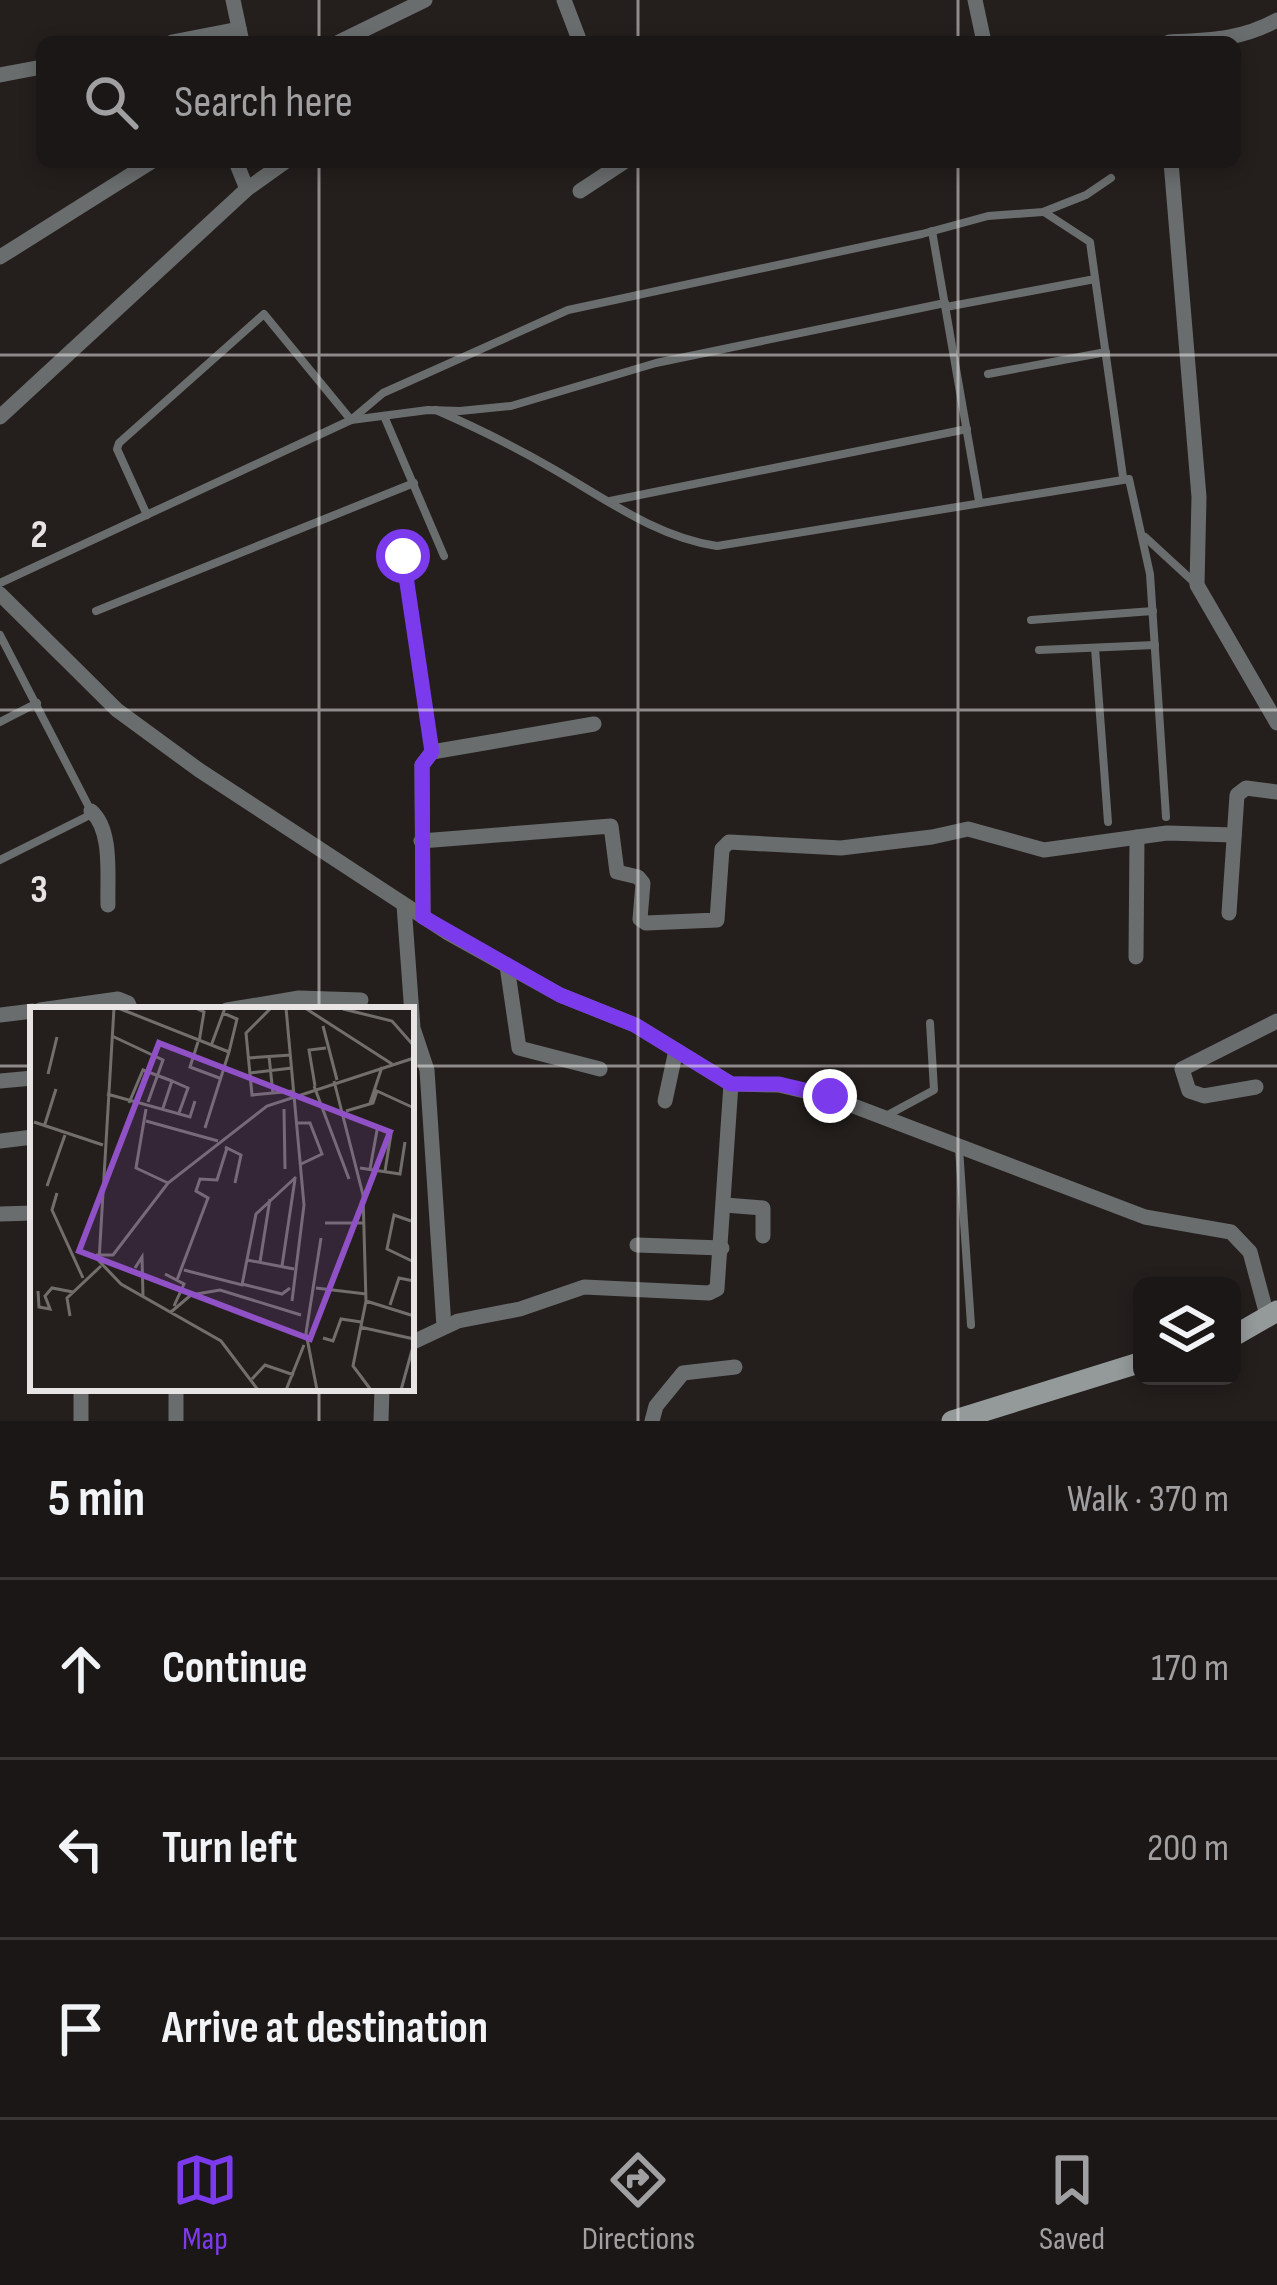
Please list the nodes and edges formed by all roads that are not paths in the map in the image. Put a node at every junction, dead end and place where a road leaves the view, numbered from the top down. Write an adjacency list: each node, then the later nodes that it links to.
1 (233, 0): 6 (street)
2 (425, 0): 7 (street)
3 (564, 0): 8 (street)
4 (975, 0): 9 (street)
5 (1277, 20): 10 (street)
6 (241, 36)
7 (352, 36)
8 (578, 36)
9 (982, 36)
10 (1241, 37)
11 (36, 68): 12 (street)
12 (0, 75)
13 (141, 168): 23 (street)
14 (238, 168): 19 (street)
15 (277, 168): 19 (street)
16 (615, 168): 20 (street)
17 (1172, 168): 42 (street)
18 (1111, 178): 21 (lane)
19 (247, 190): 30 (street)
20 (580, 191)
21 (1043, 212): 22 (lane); 24 (lane)
22 (932, 231): 25 (lane); 31 (lane)
23 (0, 256)
24 (1095, 279): 25 (lane); 26 (lane)
25 (945, 305): 28 (lane); 32 (lane)
26 (1106, 352): 27 (lane); 33 (lane)
27 (988, 374)
28 (436, 410): 29 (lane); 35 (lane)
29 (384, 416): 31 (lane); 34 (lane)
30 (0, 417)
31 (351, 420): 37 (lane); 37 (lane)
32 (967, 429): 35 (lane); 36 (lane)
33 (1124, 477): 36 (lane); 38 (lane)
34 (414, 483): 40 (lane); 44 (lane)
35 (610, 501): 36 (lane)
36 (979, 502)
37 (147, 515): 41 (lane)
38 (1142, 534): 42 (lane); 45 (lane)
39 (403, 556): 55 (lane)
40 (444, 556)
41 (0, 583)
42 (1197, 585): 54 (street)
43 (0, 594): 65 (street)
44 (96, 611)
45 (1153, 611): 46 (lane); 48 (lane)
46 (1031, 620)
47 (0, 635): 51 (lane)
48 (1155, 645): 49 (lane); 58 (lane)
49 (1095, 648): 50 (lane); 59 (lane)
50 (1039, 650)
51 (37, 703): 52 (lane); 57 (lane)
52 (0, 722)
53 (593, 724): 55 (street)
54 (1277, 724)
55 (432, 752): 62 (street)
56 (1277, 792): 60 (street)
57 (91, 811): 63 (lane); 64 (street)
58 (1166, 817)
59 (1108, 822)
60 (1234, 835): 61 (street); 66 (street)
61 (1137, 837): 62 (street); 68 (street)
62 (421, 841): 67 (street)
63 (0, 860)
64 (108, 905)
65 (404, 905): 67 (street); 74 (street)
66 (1229, 914)
67 (423, 917): 69 (street)
68 (1136, 957)
69 (507, 966): 80 (street); 81 (street)
70 (361, 1000): 73 (street)
71 (72, 1007): 72 (street)
72 (130, 1007)
73 (245, 1007)
74 (411, 1007)
75 (30, 1011): 76 (street)
76 (0, 1015)
77 (1277, 1021): 85 (street)
78 (930, 1023): 87 (lane)
79 (414, 1034): 99 (street)
80 (676, 1050): 84 (street); 86 (street)
81 (600, 1069)
82 (30, 1078): 83 (street)
83 (0, 1082)
84 (731, 1084): 87 (street); 91 (street)
85 (1256, 1088)
86 (665, 1101)
87 (883, 1118): 90 (street)
88 (30, 1137): 89 (street)
89 (0, 1141)
90 (959, 1148): 97 (street); 98 (lane)
91 (725, 1205): 94 (street); 96 (street)
92 (30, 1213): 93 (street)
93 (0, 1214)
94 (764, 1236)
95 (637, 1245): 96 (street)
96 (722, 1248): 99 (street)
97 (1272, 1315): 100 (street)
98 (971, 1324)
99 (444, 1328): 101 (street)
100 (1241, 1332)
101 (414, 1341)
102 (1133, 1365): 107 (street)
103 (735, 1367): 106 (street)
104 (382, 1391): 105 (street)
105 (381, 1421)
106 (652, 1421)
107 (952, 1421)

